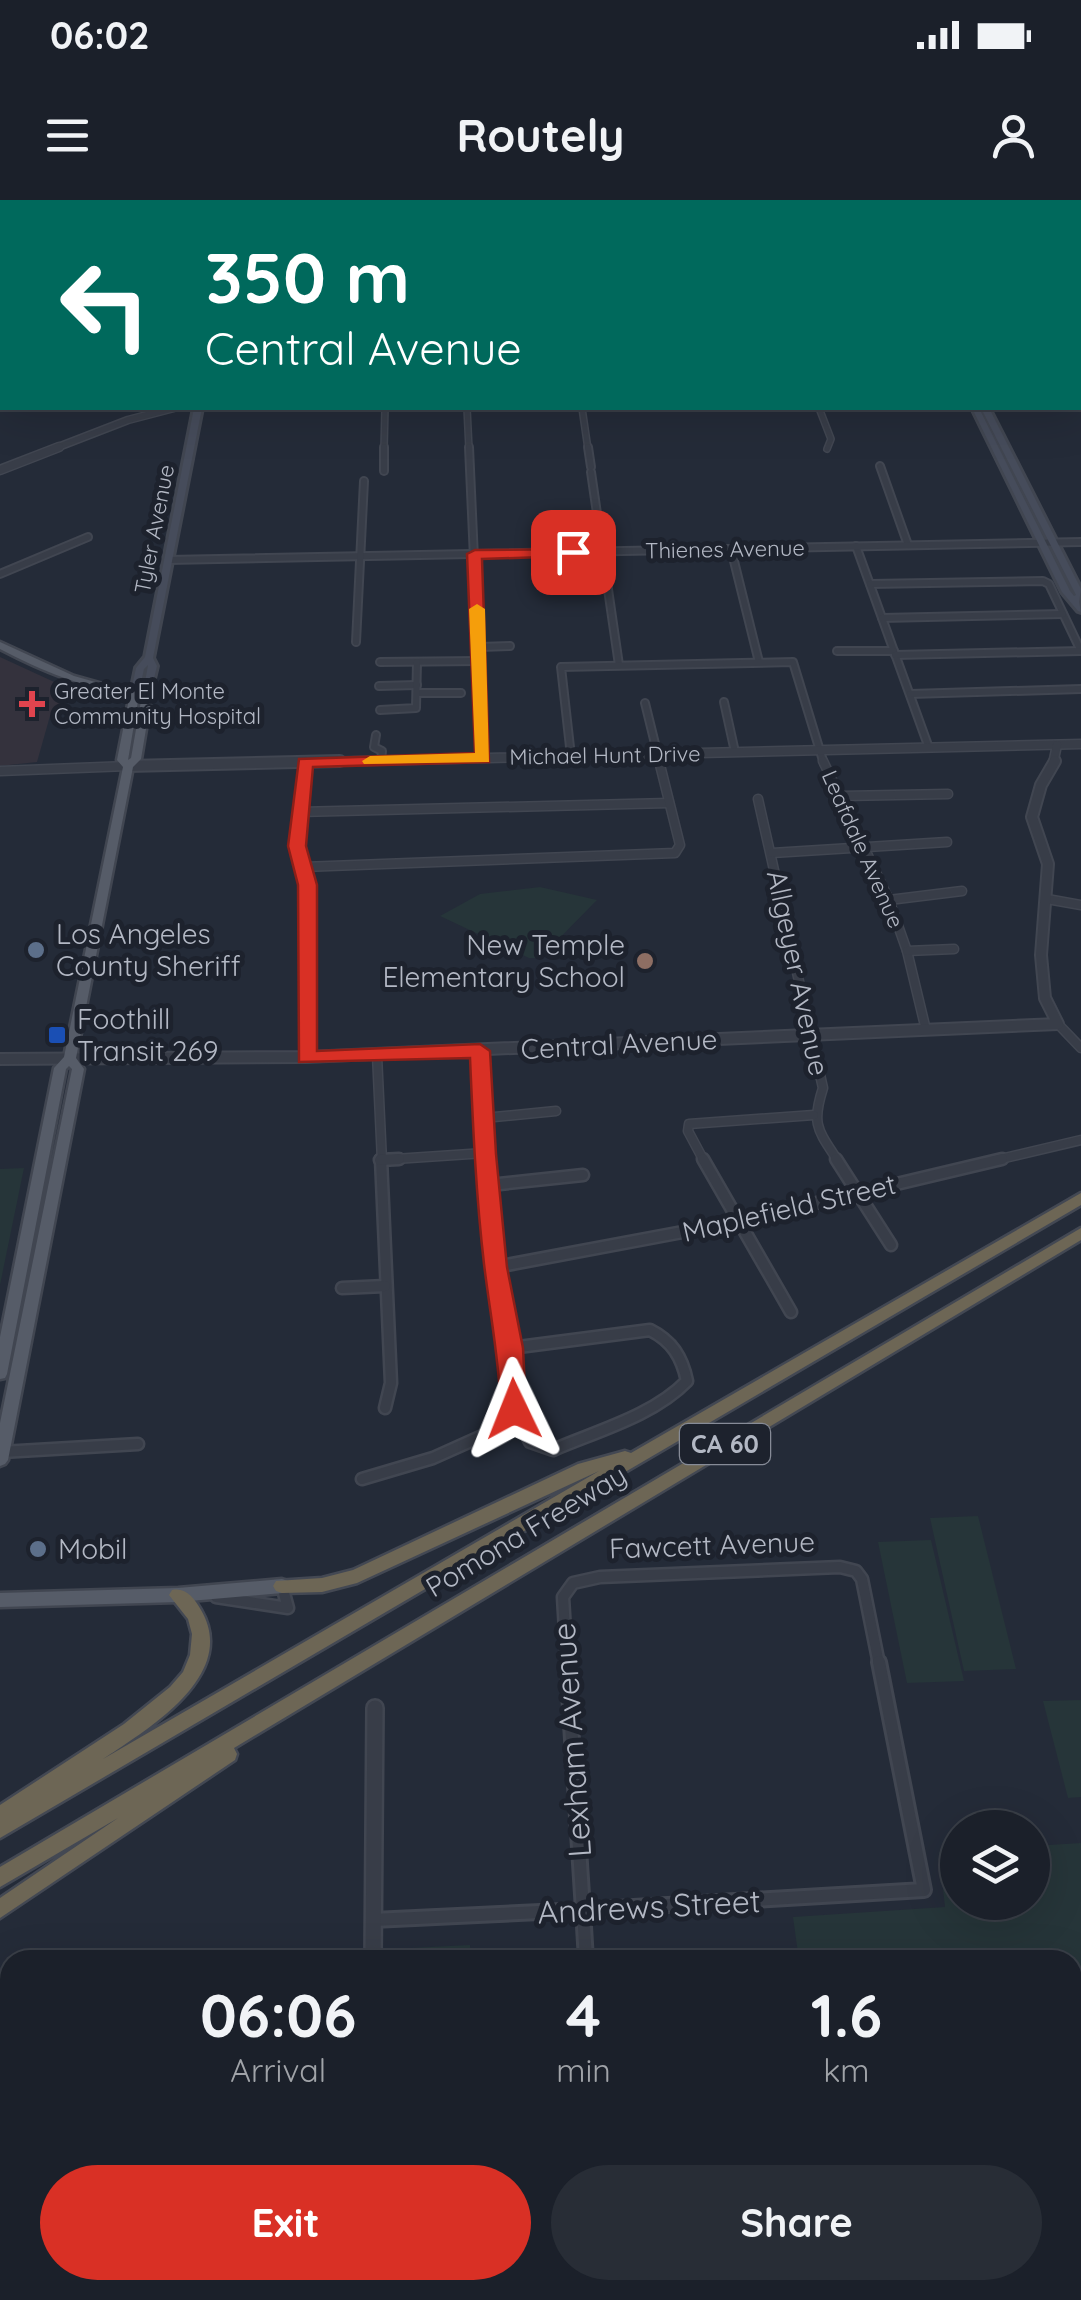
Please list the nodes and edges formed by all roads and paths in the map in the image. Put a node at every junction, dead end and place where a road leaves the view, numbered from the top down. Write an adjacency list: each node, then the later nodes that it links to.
1 (166, 410): 11 (street)
2 (198, 410): 28 (main road, Tyler Avenue)
3 (385, 410): 13 (street)
4 (468, 410): 26 (street)
5 (582, 410): 12 (street)
6 (820, 410): 9 (street)
7 (976, 410): 20 (main road)
8 (986, 410): 20 (main road)
9 (827, 448)
10 (880, 466): 21 (street)
11 (0, 470)
12 (591, 470): 16 (street)
13 (384, 471)
14 (364, 481): 27 (street)
15 (558, 522): 16 (street)
16 (598, 522): 24 (street)
17 (542, 536): 25 (street)
18 (88, 537): 29 (street)
19 (1081, 542): 20 (street, Thienes Avenue)
20 (1047, 543): 21 (street, Thienes Avenue); 32 (main road); 32 (main road)
21 (908, 545): 22 (street, Thienes Avenue)
22 (856, 546): 23 (street, Thienes Avenue); 31 (street)
23 (731, 549): 24 (street, Thienes Avenue); 47 (street)
24 (602, 551): 25 (street, Thienes Avenue); 48 (street)
25 (543, 553): 26 (street, Thienes Avenue)
26 (475, 554): 27 (street, Thienes Avenue); 37 (street)
27 (362, 556): 28 (street, Thienes Avenue); 35 (street)
28 (168, 560): 52 (main road, Tyler Avenue)
29 (0, 574)
30 (1043, 581): 31 (street); 33 (street)
31 (870, 584): 34 (street)
32 (1079, 598)
33 (1063, 614): 34 (street); 41 (street)
34 (882, 618): 42 (street)
35 (356, 642)
36 (0, 645): 52 (main road)
37 (478, 646): 38 (street); 43 (street)
38 (510, 646)
39 (444, 651): 46 (street)
40 (836, 651): 42 (street)
41 (1081, 651): 42 (street)
42 (895, 653): 54 (street)
43 (479, 661): 46 (street); 66 (street)
44 (380, 662): 45 (street)
45 (417, 662): 46 (street); 50 (street)
46 (444, 662)
47 (759, 662): 48 (street); 63 (street, Leafdale Avenue)
48 (619, 665): 65 (street)
49 (379, 686): 50 (street)
50 (418, 689): 53 (street); 57 (street)
51 (1081, 689): 54 (street)
52 (141, 692): 69 (main road)
53 (462, 693)
54 (910, 694): 61 (street)
55 (724, 702): 62 (street)
56 (644, 704): 64 (street)
57 (380, 710)
58 (376, 734): 67 (street)
59 (1081, 744): 60 (street, Michael Hunt Drive)
60 (1057, 745): 61 (street, Michael Hunt Drive); 82 (street)
61 (929, 748): 63 (street, Michael Hunt Drive)
62 (734, 752): 63 (street, Michael Hunt Drive); 64 (street, Michael Hunt Drive)
63 (819, 752): 72 (street, Leafdale Avenue)
64 (656, 754): 65 (street, Michael Hunt Drive); 74 (street)
65 (571, 756): 66 (street, Michael Hunt Drive)
66 (483, 758): 67 (street, Michael Hunt Drive)
67 (380, 760): 68 (street, Michael Hunt Drive)
68 (305, 762): 69 (street, Michael Hunt Drive); 75 (street)
69 (128, 766): 70 (street); 92 (main road)
70 (0, 772)
71 (948, 794): 72 (street)
72 (842, 796): 77 (street, Leafdale Avenue)
73 (758, 799): 78 (street, Allgeyer Avenue)
74 (669, 803): 75 (street); 79 (street)
75 (298, 812): 79 (street)
76 (947, 842): 77 (street)
77 (866, 848): 78 (street); 81 (street, Leafdale Avenue)
78 (772, 854): 88 (street, Allgeyer Avenue)
79 (302, 867): 93 (street)
80 (962, 890): 81 (street)
81 (889, 900): 85 (street, Leafdale Avenue)
82 (1048, 900): 83 (street); 86 (street)
83 (1081, 905)
84 (954, 949): 85 (street)
85 (908, 951): 87 (street, Leafdale Avenue)
86 (1058, 1024): 87 (street, Central Avenue); 89 (street)
87 (926, 1030): 88 (street, Central Avenue)
88 (812, 1036): 90 (street, Central Avenue); 96 (street, Allgeyer Avenue)
89 (1081, 1048)
90 (480, 1051): 91 (street, Central Avenue); 97 (street)
91 (376, 1055): 93 (street, Central Avenue); 100 (street)
92 (70, 1058): 93 (street, Central Avenue); 94 (street, Central Avenue); 112 (main road); 113 (main road)
93 (306, 1058)
94 (0, 1059)
95 (556, 1111): 97 (street)
96 (814, 1116): 103 (street, Allgeyer Avenue); 105 (street)
97 (484, 1118): 99 (street)
98 (1081, 1140): 103 (street, Maplefield Street)
99 (485, 1154): 100 (street); 102 (street)
100 (380, 1160): 109 (street)
101 (583, 1175): 102 (street)
102 (490, 1185): 108 (street)
103 (858, 1192): 105 (street, Maplefield Street); 107 (street, Allgeyer Avenue)
104 (1079, 1199): 119 (highway, Pomona Freeway / CA 60)
105 (736, 1222): 108 (street, Maplefield Street); 111 (street)
106 (1081, 1233): 126 (highway, Pomona Freeway / CA 60)
107 (891, 1245)
108 (496, 1267): 114 (street)
109 (385, 1286): 110 (street); 116 (street)
110 (342, 1288)
111 (791, 1312)
112 (9, 1330): 113 (main road); 115 (main road)
113 (26, 1330): 120 (main road)
114 (511, 1348): 117 (street); 117 (street)
115 (0, 1374)
116 (384, 1408)
117 (518, 1420): 121 (street)
118 (138, 1444): 120 (street)
119 (648, 1450): 123 (highway); 129 (highway, Pomona Freeway / CA 60)
120 (1, 1456)
121 (362, 1479)
122 (570, 1584): 131 (street, Fawcett Avenue); 133 (street, Lexham Avenue)
123 (282, 1586): 124 (main road)
124 (178, 1595): 125 (main road); 128 (highway)
125 (0, 1600)
126 (371, 1658): 130 (highway, Pomona Freeway / CA 60); 132 (highway)
127 (375, 1708): 134 (street)
128 (0, 1816)
129 (0, 1829)
130 (0, 1878)
131 (924, 1890): 133 (street, Andrews Street)
132 (0, 1910)
133 (584, 1911): 134 (street, Andrews Street); 136 (street, Lexham Avenue)
134 (373, 1920): 135 (street)
135 (372, 1950)
136 (586, 1950)

